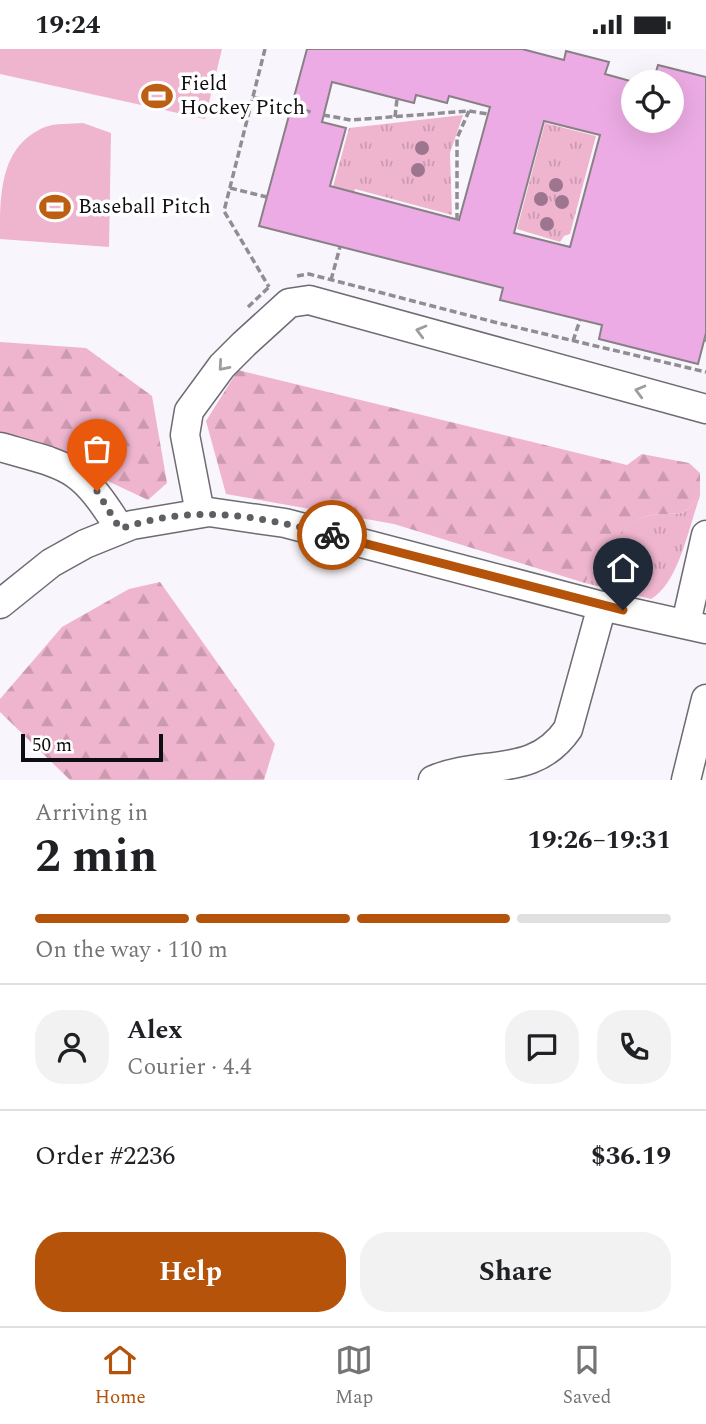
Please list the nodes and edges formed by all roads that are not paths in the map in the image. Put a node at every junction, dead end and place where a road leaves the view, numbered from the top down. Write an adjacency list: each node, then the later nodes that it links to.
1 (706, 409): 3 (street, one-way to 3)
2 (0, 447): 4 (street)
3 (200, 513): 4 (street); 7 (street)
4 (120, 529): 6 (street)
5 (706, 535): 8 (street)
6 (0, 604)
7 (602, 606): 8 (street); 10 (street)
8 (696, 626)
9 (706, 699): 11 (street)
10 (433, 780)
11 (686, 780)

